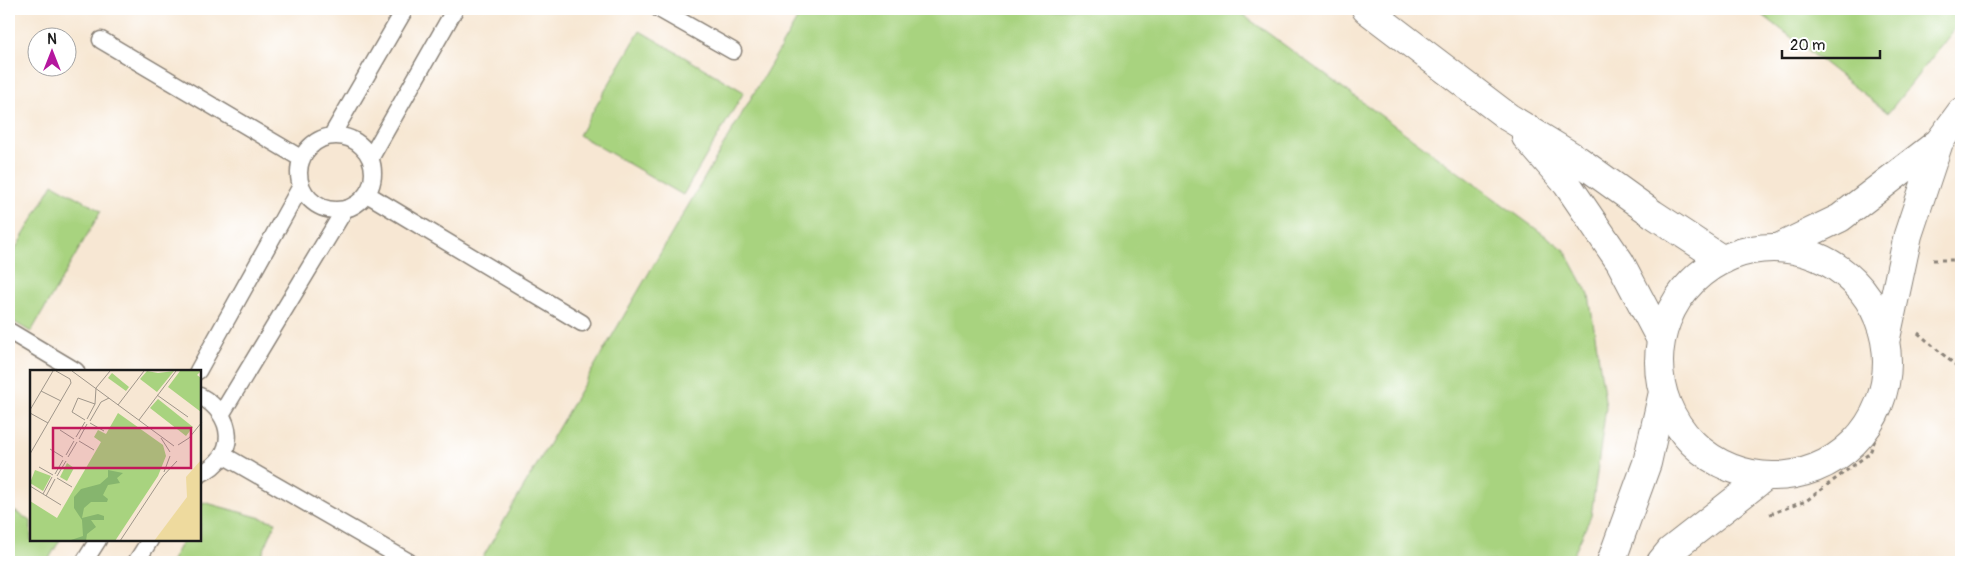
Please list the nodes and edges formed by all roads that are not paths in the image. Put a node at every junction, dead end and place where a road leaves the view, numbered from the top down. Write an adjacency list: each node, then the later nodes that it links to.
1 (405, 9): 9 (lane)
2 (455, 9): 11 (lane)
3 (659, 9): 6 (lane)
4 (1366, 9): 8 (main road)
5 (101, 40): 12 (lane)
6 (733, 51)
7 (1961, 112): 10 (main road)
8 (1508, 118): 17 (main road); 21 (main road)
9 (332, 135): 11 (lane); 12 (lane)
10 (1939, 142): 16 (main road); 20 (main road)
11 (371, 157): 14 (lane)
12 (302, 159): 13 (lane)
13 (301, 186): 15 (lane); 23 (lane)
14 (367, 194): 15 (lane); 18 (lane)
15 (345, 209): 26 (lane)
16 (1778, 248): 17 (main road); 20 (main road)
17 (1723, 260): 21 (main road)
18 (582, 323)
19 (9, 331): 22 (lane)
20 (1886, 338): 29 (main road)
21 (1661, 340): 24 (main road)
22 (74, 370)
23 (199, 370)
24 (1662, 392): 29 (main road); 35 (main road)
25 (201, 396): 26 (lane)
26 (222, 413): 27 (lane)
27 (223, 455): 28 (lane); 34 (lane)
28 (201, 474)
29 (1766, 476): 36 (main road)
30 (97, 541): 32 (lane)
31 (149, 541): 33 (lane)
32 (84, 562)
33 (136, 562)
34 (409, 562)
35 (1611, 562)
36 (1662, 562)

